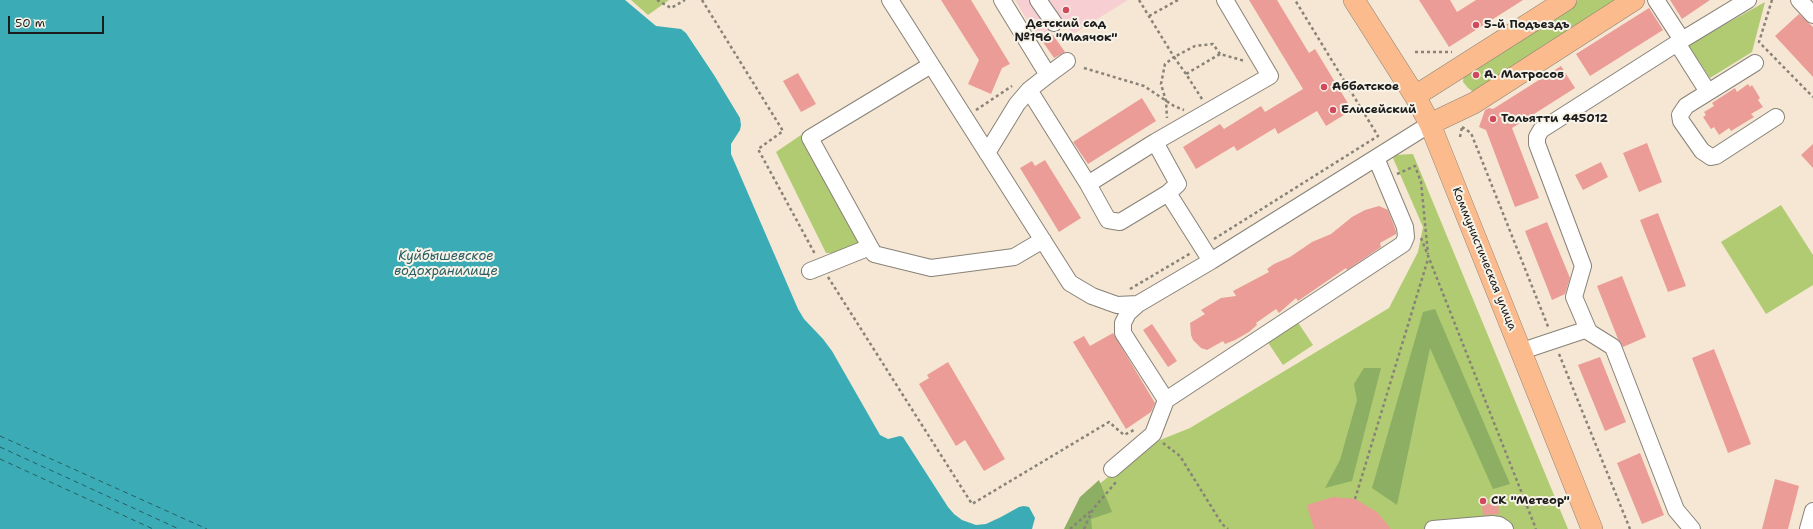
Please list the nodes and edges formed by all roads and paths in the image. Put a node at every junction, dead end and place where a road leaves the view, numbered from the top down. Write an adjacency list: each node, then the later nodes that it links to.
1 (657, 0): 2 (path)
2 (684, 0)
3 (702, 0): 54 (path)
4 (890, 0): 28 (lane)
5 (1002, 0): 32 (lane)
6 (1038, 0): 20 (lane)
7 (1139, 0): 19 (path)
8 (1178, 0): 19 (path)
9 (1225, 0): 29 (lane)
10 (1295, 0): 50 (path)
11 (1354, 0): 35 (main road, Коммунистическая улица)
12 (1566, 0): 35 (main road)
13 (1634, 0): 41 (main road)
14 (1656, 0): 21 (lane)
15 (1748, 0): 21 (lane)
16 (1772, 0): 36 (path)
17 (1799, 0): 18 (lane)
18 (1813, 15)
19 (1149, 16): 25 (path)
20 (1054, 24)
21 (1680, 42): 34 (lane); 57 (lane)
22 (1415, 52): 23 (path)
23 (1454, 52)
24 (1220, 54): 25 (path); 29 (path); 31 (path)
25 (1174, 57): 31 (path); 37 (path)
26 (1067, 61): 32 (lane)
27 (1755, 63): 34 (lane)
28 (931, 65): 43 (lane); 51 (lane)
29 (1265, 66): 39 (lane)
30 (1084, 68): 37 (path)
31 (1186, 74): 39 (path)
32 (1048, 75): 33 (lane)
33 (1022, 88): 38 (path); 43 (lane); 46 (lane)
34 (1708, 92): 40 (lane)
35 (1415, 96): 41 (main road, Коммунистическая улица)
36 (1813, 97)
37 (1166, 101): 39 (path); 42 (path)
38 (974, 111)
39 (1206, 113): 42 (lane)
40 (1776, 117)
41 (1430, 124): 44 (lane); 58 (main road, Коммунистическая улица)
42 (1159, 140): 46 (lane); 47 (lane)
43 (987, 152): 49 (lane)
44 (1376, 158): 53 (lane); 59 (lane)
45 (1393, 169): 52 (path)
46 (1088, 184): 47 (lane)
47 (1168, 193): 50 (lane)
48 (1420, 237): 52 (path)
49 (1043, 240): 51 (lane); 56 (lane)
50 (1201, 246): 53 (lane); 55 (path)
51 (870, 247): 54 (lane)
52 (1428, 258): 62 (path); 71 (path)
53 (1211, 261): 56 (lane)
54 (816, 269): 60 (path)
55 (1126, 290)
56 (1138, 304): 59 (lane)
57 (1588, 329): 58 (lane); 65 (lane)
58 (1522, 351): 72 (main road, Коммунистическая улица)
59 (1166, 400): 60 (lane)
60 (1153, 434): 61 (lane); 68 (path)
61 (1112, 469): 63 (path)
62 (1355, 499)
63 (1093, 509): 66 (path); 67 (path)
64 (1813, 511): 73 (lane)
65 (1685, 528)
66 (1070, 529)
67 (1084, 529)
68 (1228, 529)
69 (1433, 529): 70 (lane)
70 (1505, 529)
71 (1536, 529)
72 (1592, 529)
73 (1808, 529)

